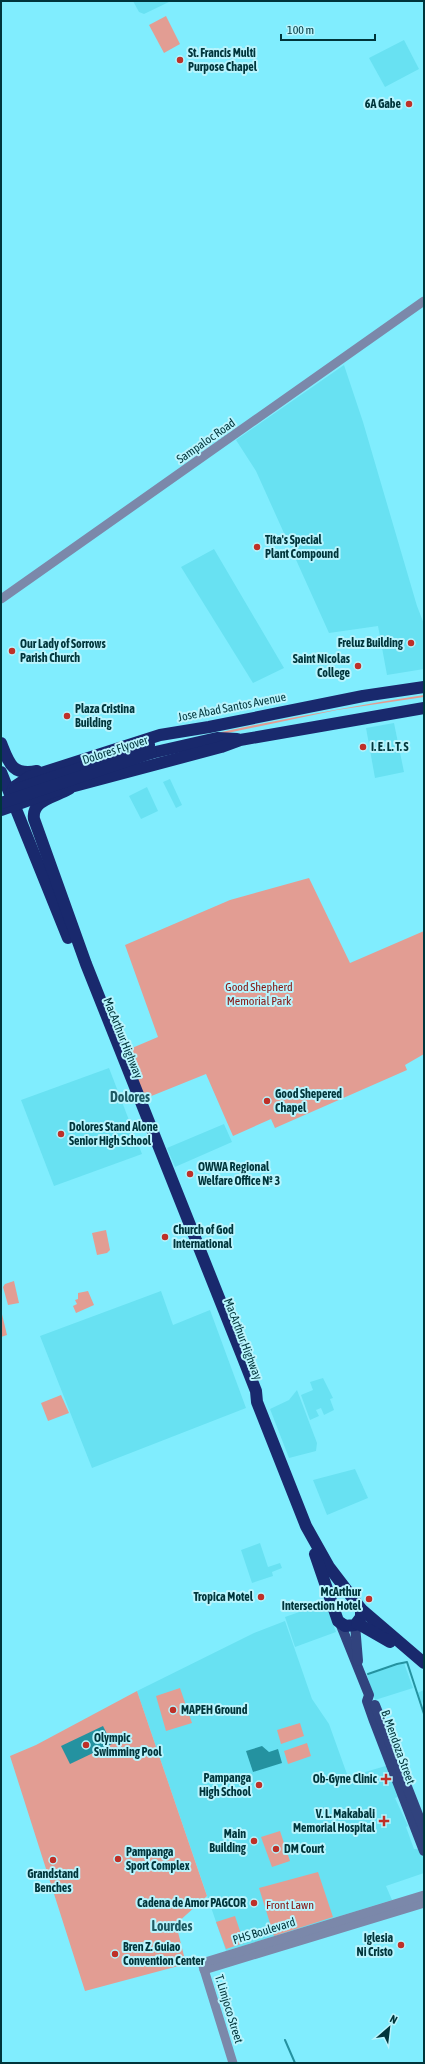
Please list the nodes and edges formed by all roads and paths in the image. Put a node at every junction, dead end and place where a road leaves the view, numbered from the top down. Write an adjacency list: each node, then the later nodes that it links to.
1 (424, 301): 2 (street, Sampaloc Road)
2 (1, 599)
3 (424, 687): 5 (highway, Jose Abad Santos Avenue)
4 (424, 708): 6 (highway, Jose Abad Santos Avenue)
5 (209, 727): 8 (highway, Dolores Flyover); 9 (highway, Jose Abad Santos Avenue)
6 (240, 740): 8 (highway, Dolores Flyover); 12 (highway, Jose Abad Santos Avenue)
7 (1, 743): 9 (highway, Jose Abad Santos Avenue)
8 (150, 749): 14 (highway, Dolores Flyover, bridge); 15 (highway, Dolores Flyover, bridge)
9 (50, 769): 11 (highway, Jose Abad Santos Avenue)
10 (1, 772): 14 (highway, MacArthur Highway)
11 (29, 777): 13 (highway); 14 (highway, Jose Abad Santos Avenue)
12 (69, 789): 13 (highway, Jose Abad Santos Avenue); 17 (highway, Jose Abad Santos Avenue)
13 (39, 797): 14 (highway, Jose Abad Santos Avenue)
14 (9, 798): 16 (highway, Jose Abad Santos Avenue); 18 (highway, MacArthur Highway)
15 (1, 803)
16 (1, 810)
17 (33, 813): 18 (highway, MacArthur Highway)
18 (257, 1402): 19 (highway, MacArthur Highway)
19 (310, 1534): 20 (highway, MacArthur Highway); 21 (highway, MacArthur Highway)
20 (358, 1606): 21 (highway); 23 (highway); 24 (highway, MacArthur Highway)
21 (336, 1612): 22 (highway, MacArthur Highway)
22 (340, 1623): 23 (highway, MacArthur Highway); 25 (main road, B. Mendoza Street)
23 (356, 1624): 24 (highway, MacArthur Highway); 25 (main road, B. Mendoza Street)
24 (420, 1660)
25 (358, 1664): 26 (main road, B. Mendoza Street)
26 (369, 1697): 27 (main road, B. Mendoza Street); 28 (main road, B. Mendoza Street)
27 (424, 1830)
28 (424, 1851)
29 (424, 1895): 31 (street, PHS Boulevard)
30 (424, 1903): 31 (street, PHS Boulevard)
31 (388, 1909): 32 (street, PHS Boulevard)
32 (203, 1967): 33 (street, T. Limjoco Street)
33 (234, 2063)

